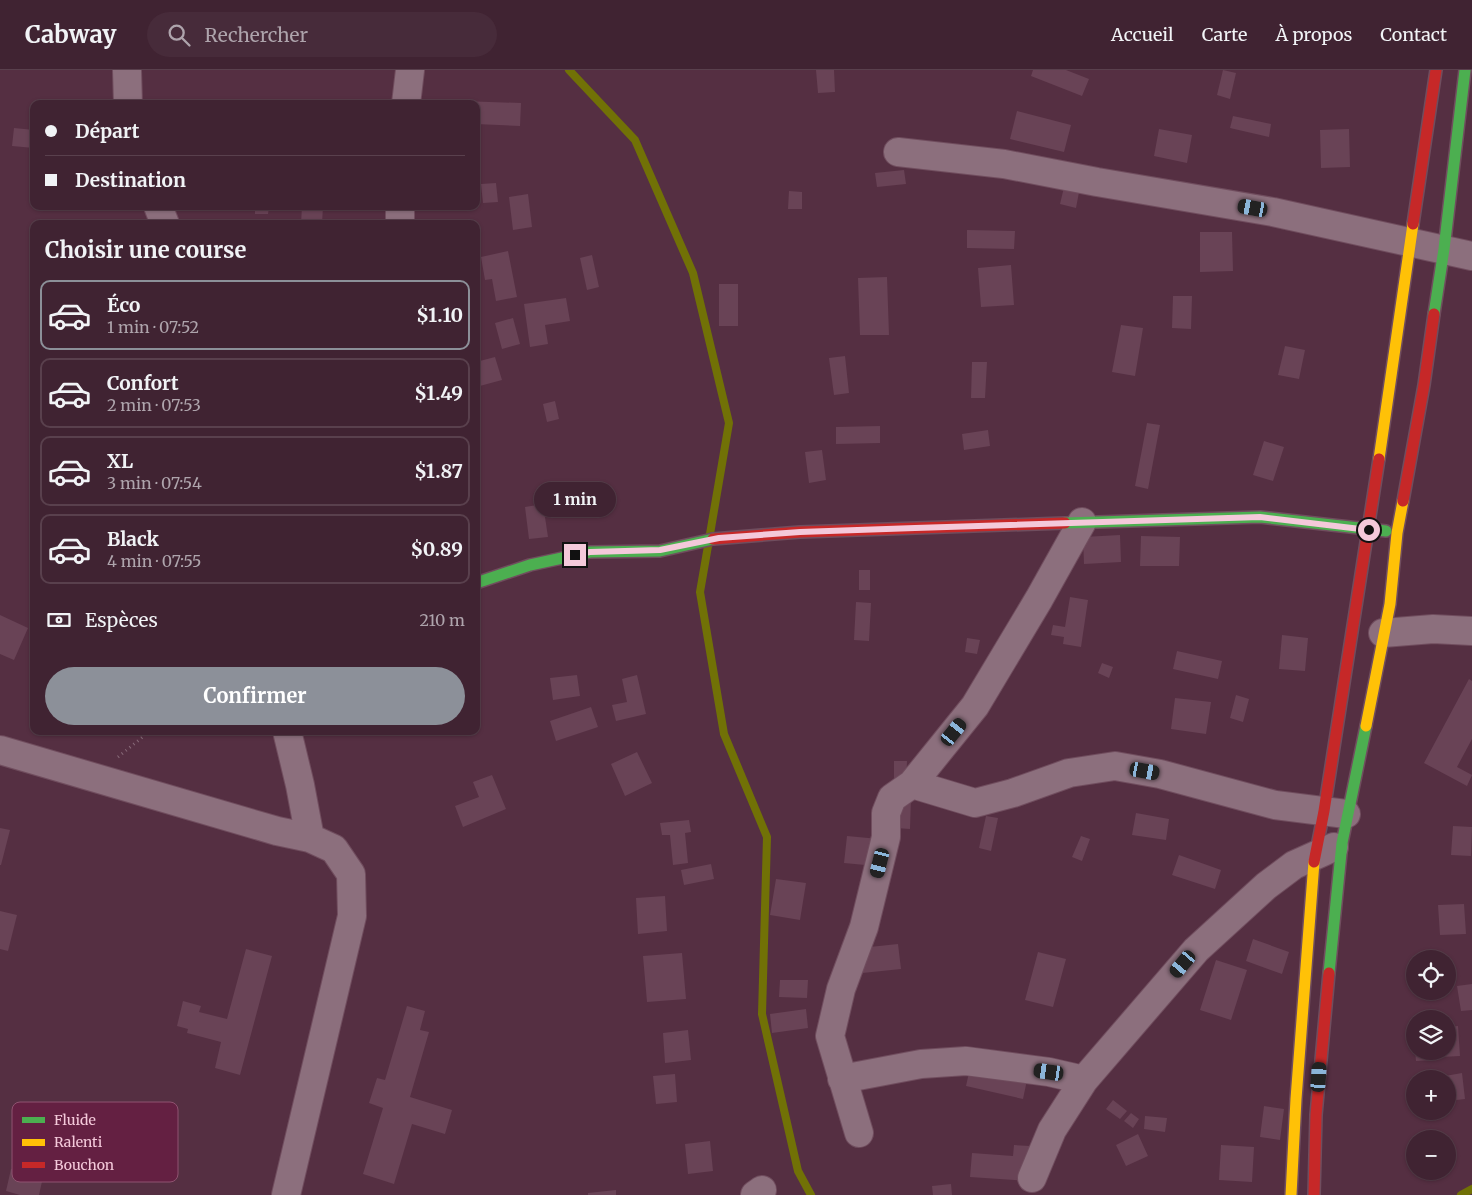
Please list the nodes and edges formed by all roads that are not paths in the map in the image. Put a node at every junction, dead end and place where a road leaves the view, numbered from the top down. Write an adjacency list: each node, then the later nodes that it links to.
1 (127, 70): 5 (street)
2 (410, 70): 6 (street)
3 (1436, 70): 8 (street)
4 (1465, 70): 9 (street)
5 (128, 100)
6 (406, 100)
7 (898, 152): 8 (street)
8 (1410, 242): 9 (street); 12 (street)
9 (1444, 250): 10 (street); 13 (street)
10 (1472, 256)
11 (1082, 522): 12 (street); 14 (street); 19 (street)
12 (1369, 530): 13 (street); 20 (street)
13 (1397, 533): 16 (street)
14 (480, 582)
15 (1472, 631): 16 (street)
16 (1383, 633): 20 (street)
17 (288, 735): 21 (street)
18 (0, 750): 21 (street)
19 (912, 784): 20 (street); 24 (street)
20 (1336, 813): 22 (street); 23 (street)
21 (310, 838): 28 (street)
22 (1342, 843): 23 (street); 30 (street)
23 (1314, 856): 25 (street); 29 (street)
24 (842, 1080): 25 (street); 26 (street)
25 (1084, 1080): 27 (street)
26 (859, 1133)
27 (1032, 1178)
28 (286, 1195)
29 (1291, 1195)
30 (1314, 1195)

